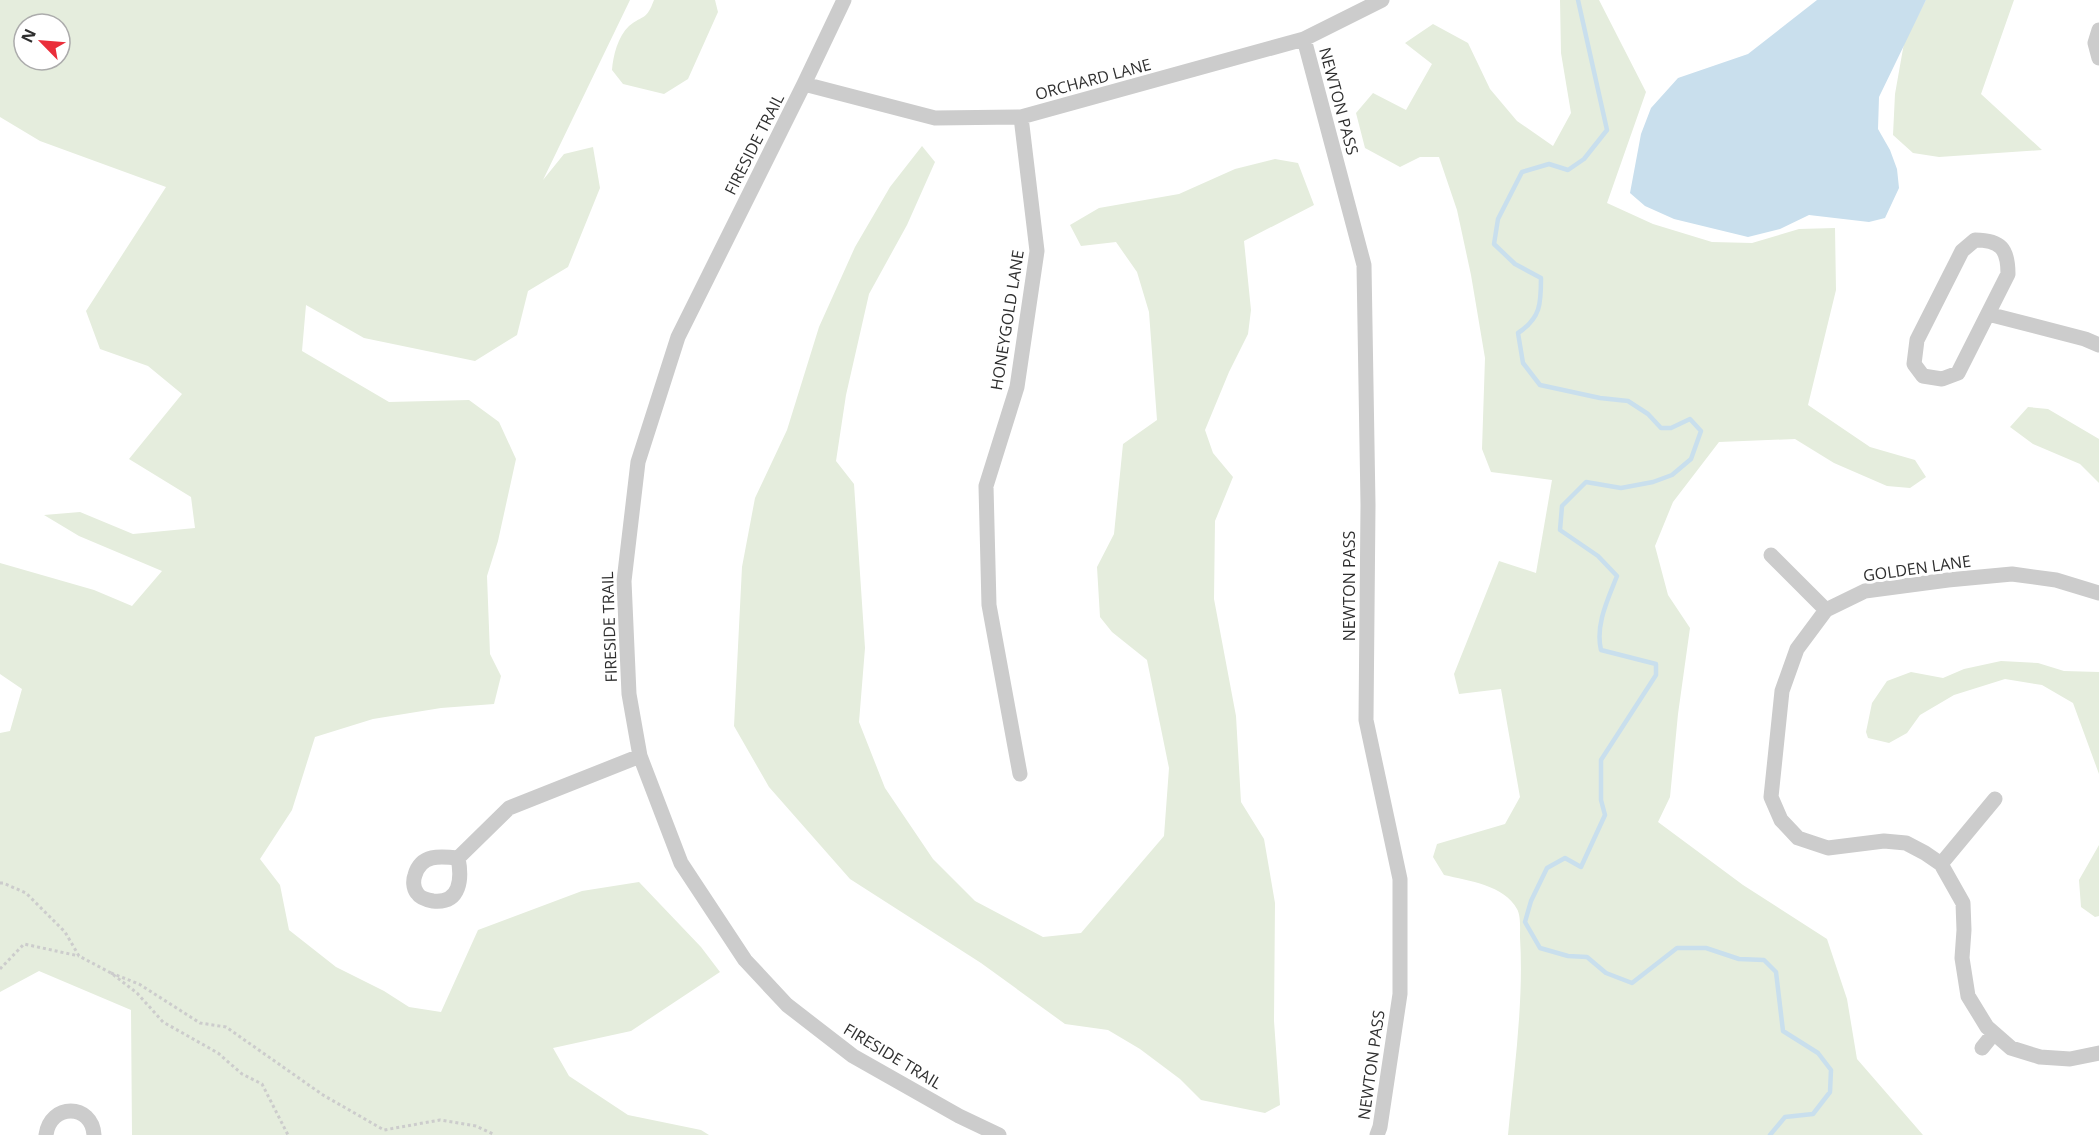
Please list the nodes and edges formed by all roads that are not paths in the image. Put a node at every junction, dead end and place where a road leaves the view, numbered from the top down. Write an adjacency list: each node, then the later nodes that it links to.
1 (844, 0): 6 (street, FIRESIDE TRAIL)
2 (1382, 0): 4 (street, ORCHARD LANE)
3 (2099, 30): 5 (street)
4 (1304, 39): 7 (street, ORCHARD LANE); 24 (street, NEWTON PASS)
5 (2099, 58)
6 (804, 84): 7 (street, ORCHARD LANE); 13 (street, FIRESIDE TRAIL)
7 (1021, 117): 14 (street, HONEYGOLD LANE)
8 (1988, 314): 8 (street); 9 (street)
9 (2099, 345)
10 (1771, 555): 12 (street)
11 (2099, 593): 12 (street, GOLDEN LANE)
12 (1826, 610): 17 (street, GOLDEN LANE)
13 (640, 756): 16 (street); 23 (street, FIRESIDE TRAIL)
14 (1020, 774)
15 (1995, 799): 17 (street)
16 (458, 858)
17 (1941, 864): 18 (street, GOLDEN LANE)
18 (1994, 1033): 19 (street); 20 (street, GOLDEN LANE)
19 (1982, 1048)
20 (2099, 1053)
21 (46, 1135): 22 (street)
22 (94, 1135)
23 (999, 1135)
24 (1377, 1135)

